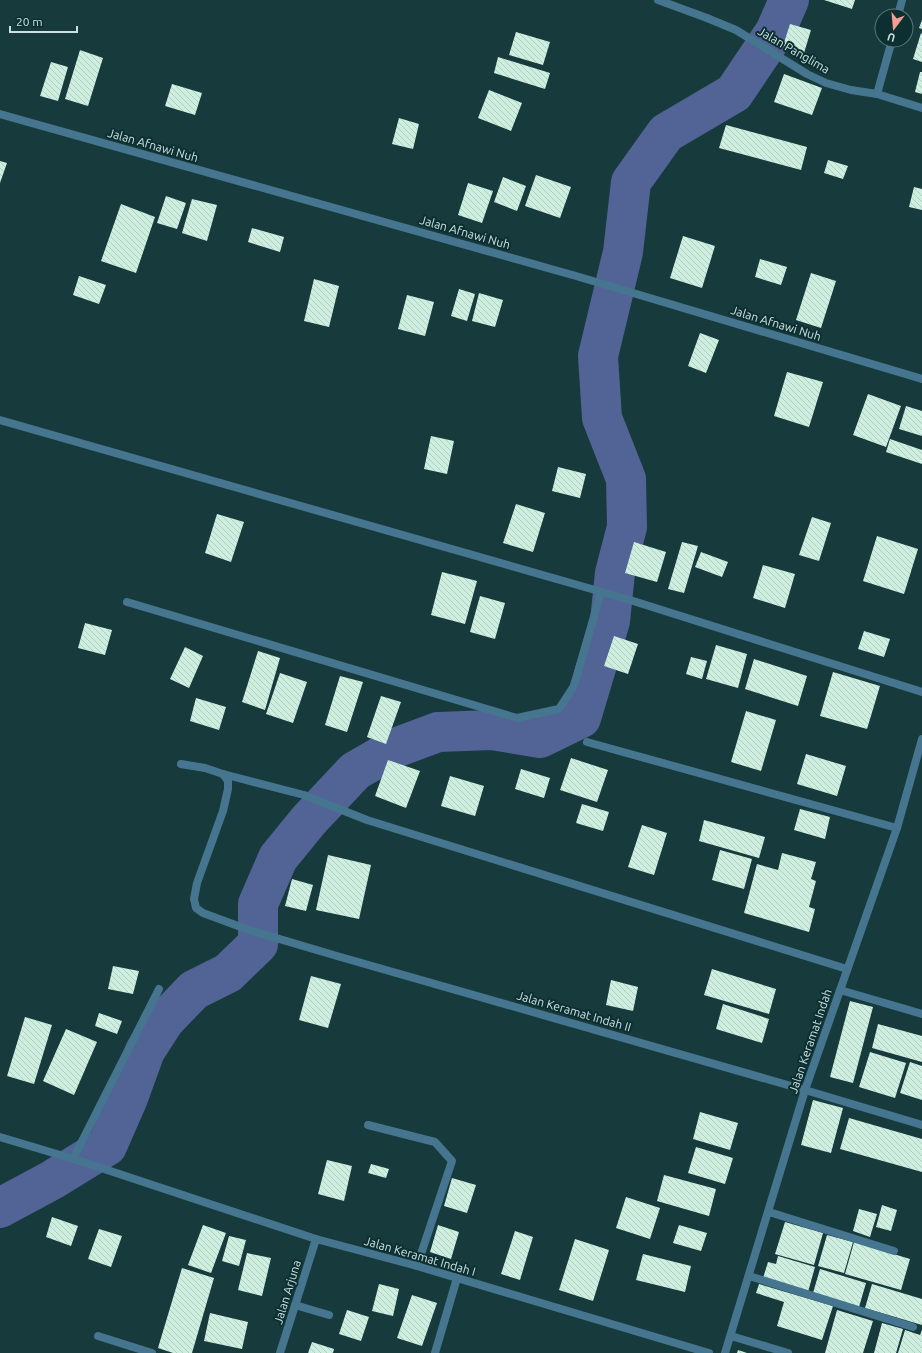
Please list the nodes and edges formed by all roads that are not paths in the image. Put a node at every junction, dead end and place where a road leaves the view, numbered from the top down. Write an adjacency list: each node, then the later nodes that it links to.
1 (658, 0): 3 (street, Jalan Panglima)
2 (890, 48): 3 (street)
3 (877, 94): 4 (street, Jalan Panglima)
4 (922, 108)
5 (0, 114): 6 (street, Jalan Afnawi Nuh)
6 (922, 379)
7 (0, 420): 8 (street)
8 (605, 593): 9 (street); 10 (street)
9 (127, 602)
10 (922, 692)
11 (922, 739): 15 (street, Jalan Keramat Indah)
12 (587, 742): 15 (street)
13 (181, 764): 14 (street)
14 (223, 774): 16 (street); 20 (street, Jalan Keramat Indah II)
15 (897, 828): 16 (street, Jalan Keramat Indah)
16 (847, 969): 18 (street, Jalan Keramat Indah)
17 (159, 989): 24 (street)
18 (840, 990): 19 (street); 20 (street, Jalan Keramat Indah)
19 (922, 1014)
20 (806, 1090): 22 (street, Jalan Keramat Indah II); 25 (street, Jalan Keramat Indah)
21 (368, 1125): 28 (street)
22 (922, 1125)
23 (0, 1137): 24 (street, Jalan Keramat Indah I)
24 (75, 1159): 26 (street, Jalan Keramat Indah I)
25 (769, 1212): 27 (street); 29 (street, Jalan Keramat Indah)
26 (316, 1239): 28 (street, Jalan Keramat Indah I); 31 (street, Jalan Arjuna)
27 (894, 1251)
28 (417, 1266): 30 (street, Jalan Keramat Indah I)
29 (749, 1276): 33 (street); 35 (street, Jalan Keramat Indah)
30 (457, 1278): 38 (street); 39 (street, Jalan Keramat Indah I)
31 (295, 1305): 32 (street); 37 (street, Jalan Arjuna)
32 (329, 1314)
33 (912, 1327)
34 (98, 1336): 36 (street)
35 (731, 1336): 40 (street, Jalan Keramat Indah); 41 (street)
36 (152, 1353)
37 (280, 1353)
38 (435, 1353)
39 (709, 1353)
40 (726, 1353)
41 (788, 1353)

